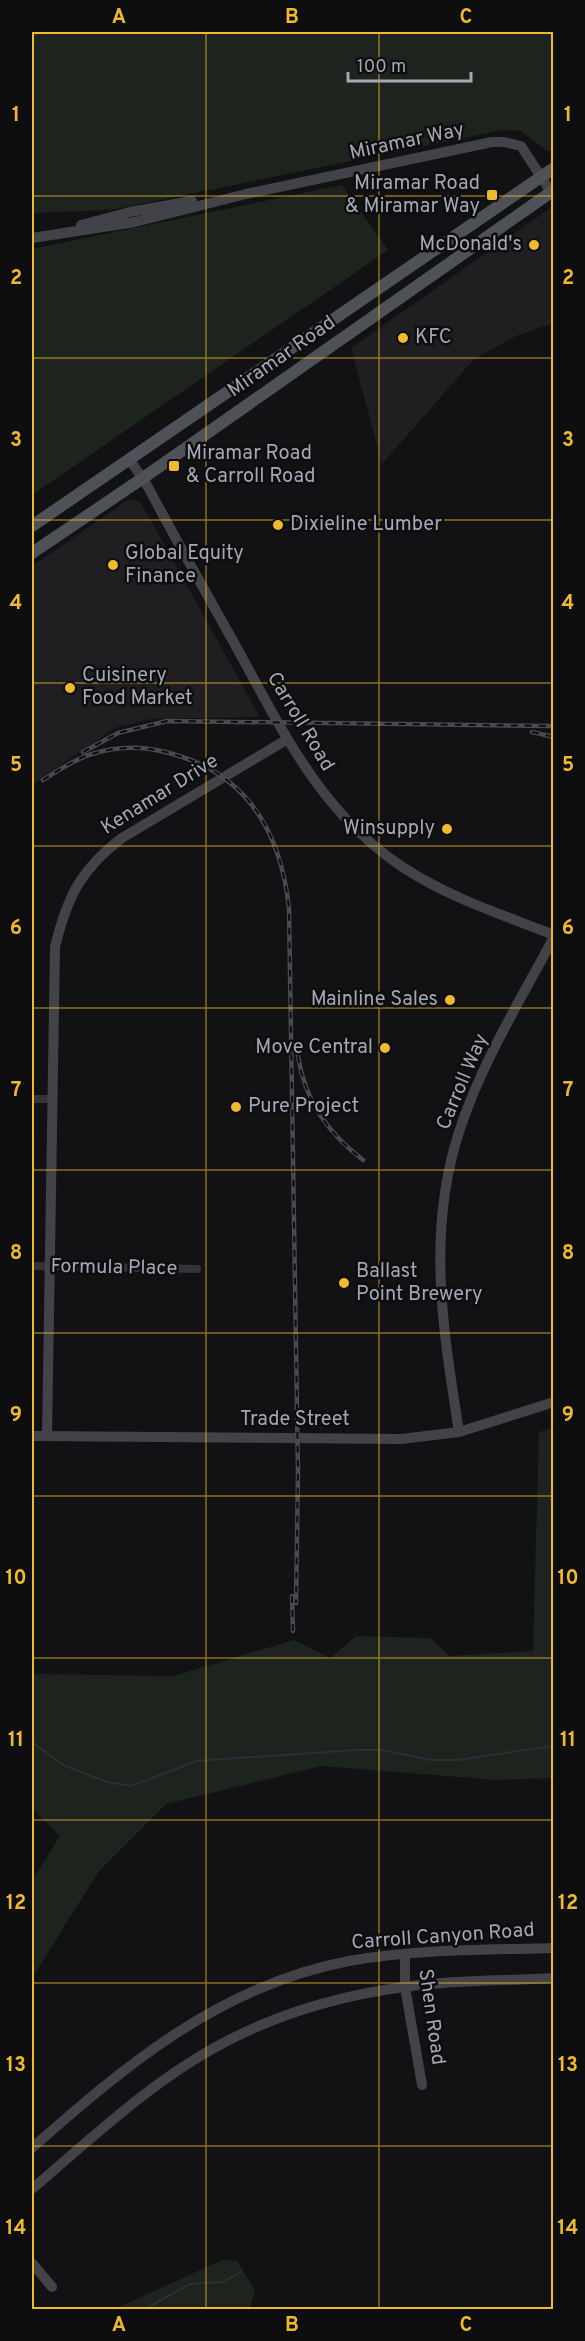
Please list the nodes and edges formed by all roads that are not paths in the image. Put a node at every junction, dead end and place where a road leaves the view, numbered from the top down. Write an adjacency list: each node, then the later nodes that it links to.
1 (554, 168): 2 (main road, Miramar Road)
2 (542, 175): 3 (street, Miramar Way); 4 (street, Miramar Way); 5 (main road, Miramar Road)
3 (552, 191): 6 (main road, Miramar Road)
4 (32, 238)
5 (130, 460): 6 (street, Carroll Road); 7 (main road, Miramar Road)
6 (143, 478): 8 (main road, Miramar Road); 9 (street, Carroll Road)
7 (32, 526)
8 (32, 553)
9 (286, 740): 10 (street, Carroll Road); 12 (street, Kenamar Drive)
10 (554, 936): 17 (street, Carroll Way)
11 (32, 1099): 12 (street)
12 (52, 1100): 14 (street, Kenamar Drive)
13 (32, 1266): 14 (street, Formula Place)
14 (51, 1266): 15 (street, Formula Place); 19 (street, Kenamar Drive)
15 (197, 1269)
16 (554, 1402): 17 (street, Trade Street)
17 (459, 1432): 19 (street, Trade Street)
18 (32, 1436): 19 (street, Trade Street)
19 (47, 1436)
20 (554, 1948): 21 (street, Carroll Canyon Road)
21 (405, 1954): 23 (street, Shen Road); 25 (street, Carroll Canyon Road)
22 (554, 1978): 23 (street)
23 (405, 1987): 24 (street, Shen Road); 26 (street)
24 (422, 2085)
25 (32, 2148)
26 (32, 2189)
27 (32, 2263): 28 (street)
28 (52, 2287)

